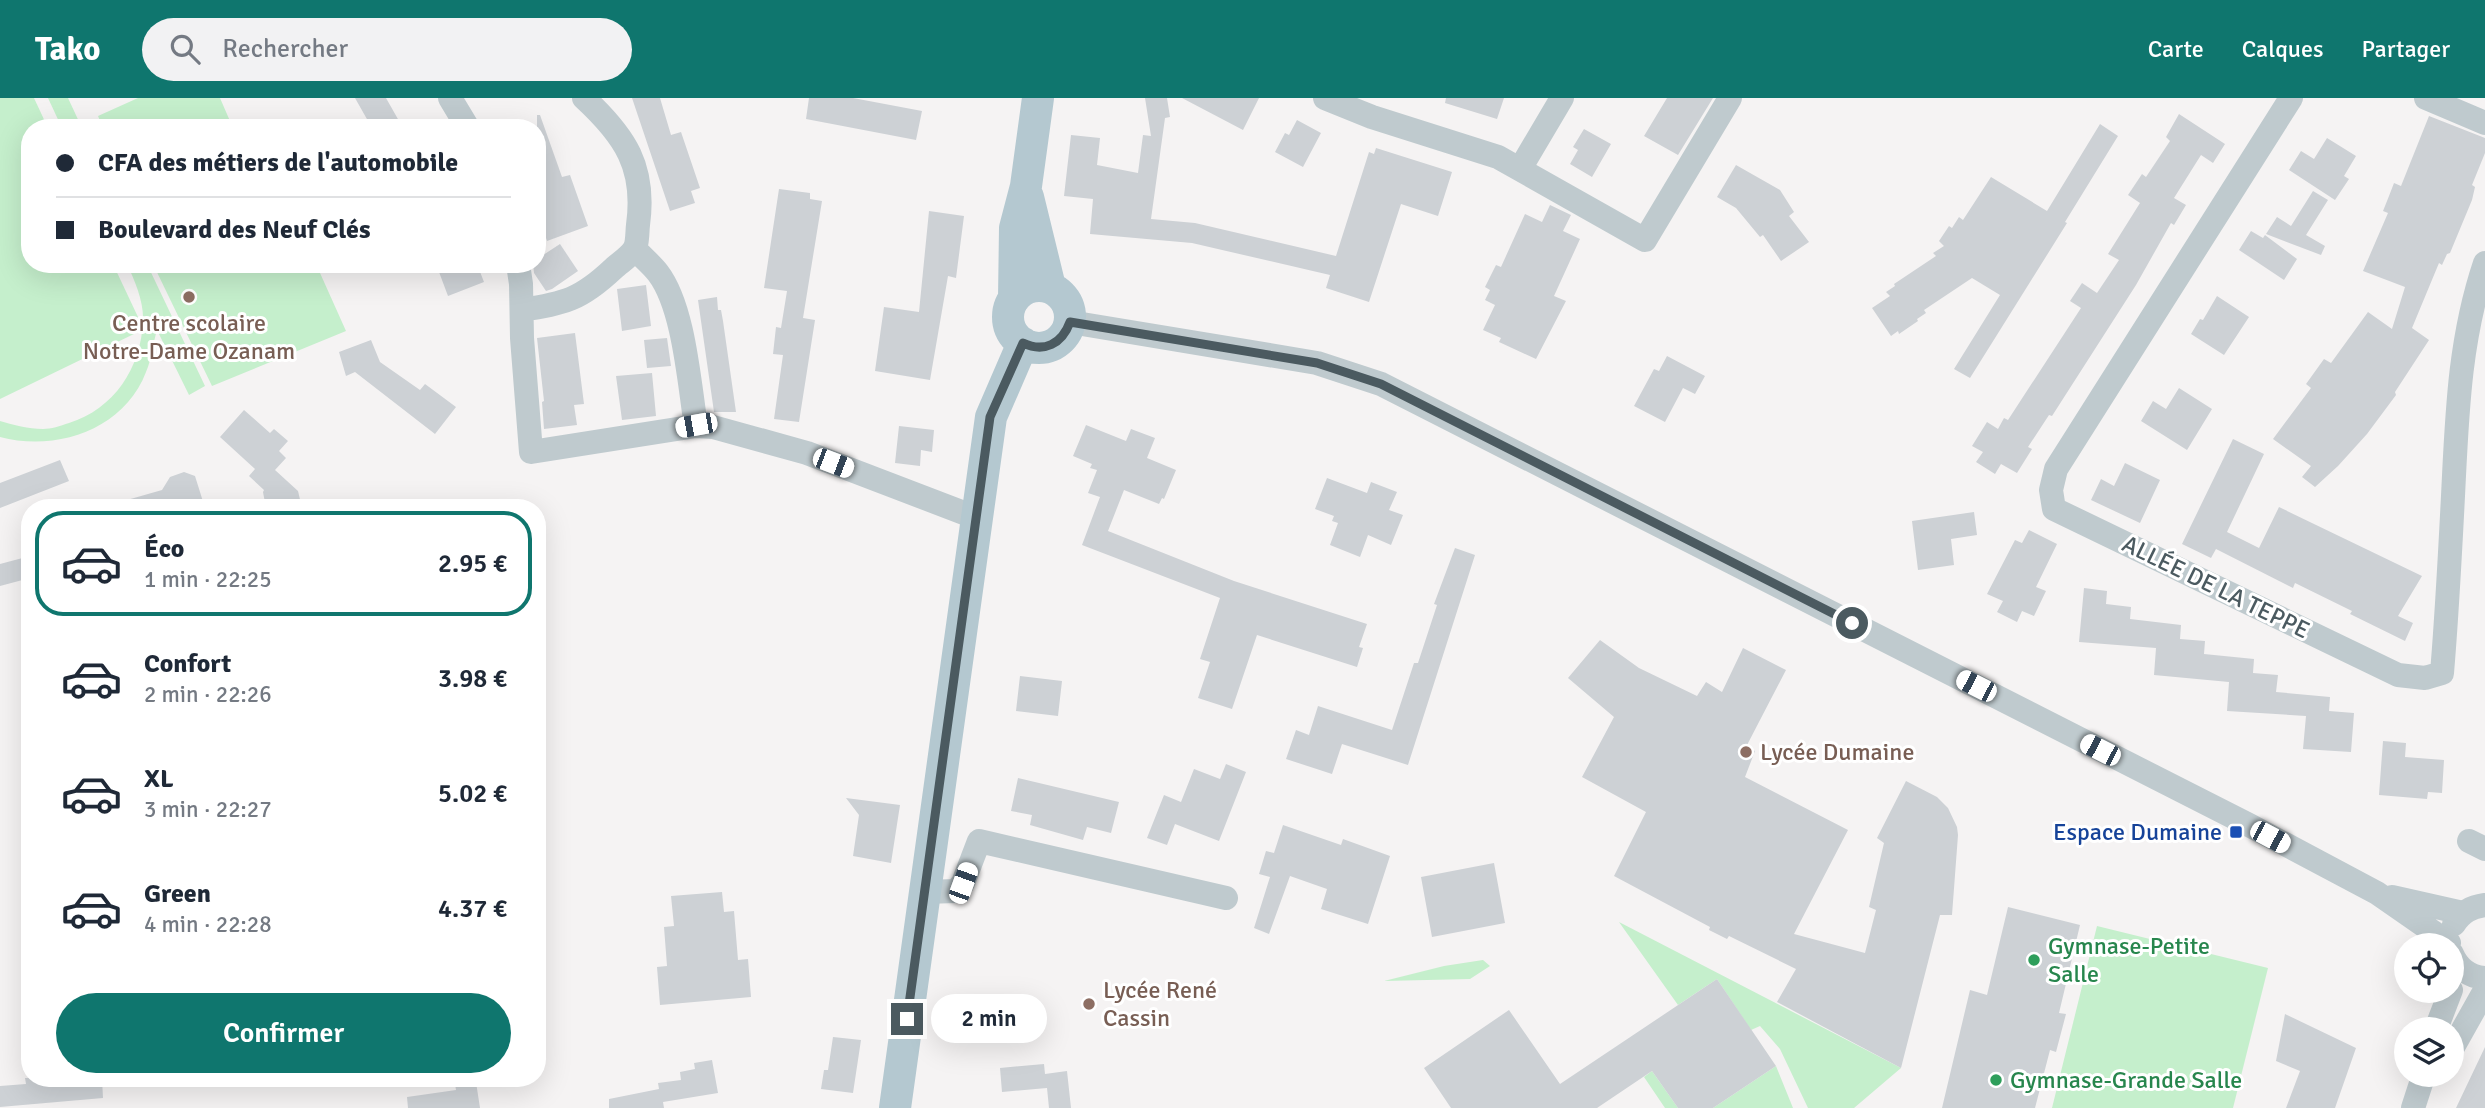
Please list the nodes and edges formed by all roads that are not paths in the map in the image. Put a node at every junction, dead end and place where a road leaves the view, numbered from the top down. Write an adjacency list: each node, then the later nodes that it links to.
1 (584, 98): 13 (street)
2 (1038, 98): 12 (main road)
3 (1562, 98): 11 (street)
4 (1730, 98): 11 (street)
5 (2291, 98): 20 (street, ALLÉE DE LA TEPPE)
6 (2426, 98): 10 (street)
7 (1329, 99): 11 (street)
8 (459, 101): 9 (street)
9 (465, 119)
10 (2485, 123)
11 (1520, 169)
12 (1026, 186): 16 (main road); 17 (main road)
13 (635, 249): 18 (street); 22 (street)
14 (2485, 263): 20 (street, ALLÉE DE LA TEPPE)
15 (519, 273): 18 (street)
16 (1049, 288): 17 (main road); 19 (main road)
17 (1014, 299): 21 (main road)
18 (522, 310): 22 (street)
19 (1070, 322): 21 (main road); 25 (street)
20 (2477, 330)
21 (1023, 343): 23 (main road)
22 (696, 425): 23 (street)
23 (977, 518): 24 (main road)
24 (925, 892): 26 (street); 36 (main road)
25 (2377, 893): 27 (street); 28 (street)
26 (1226, 898)
27 (2474, 909): 29 (street)
28 (2419, 933)
29 (2452, 933)
30 (2464, 971): 31 (street)
31 (2485, 978)
32 (2485, 990): 33 (street)
33 (2464, 1028)
34 (2425, 1087): 35 (street)
35 (2415, 1103)
36 (895, 1108)

